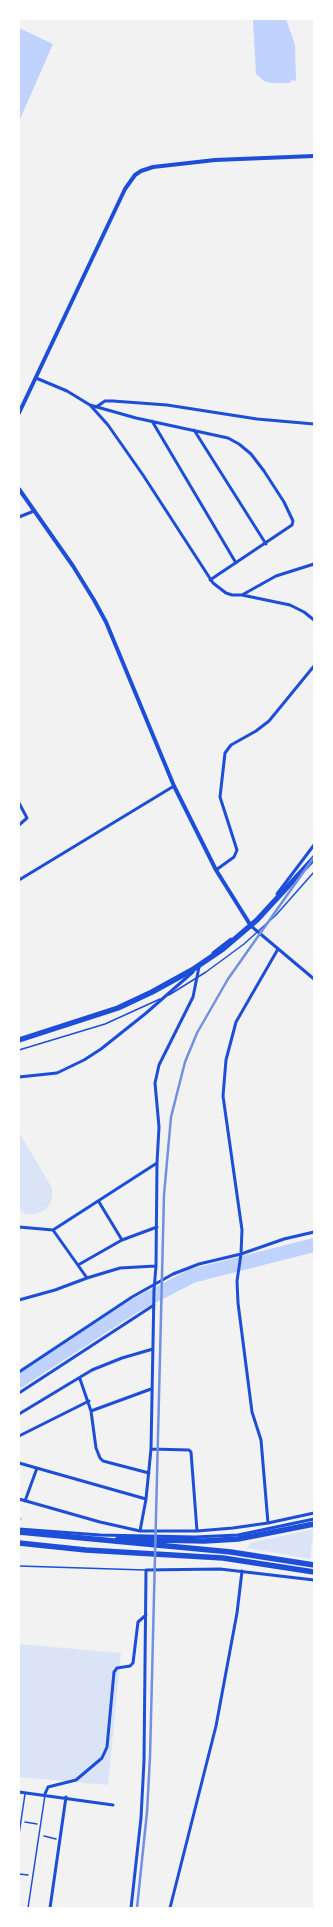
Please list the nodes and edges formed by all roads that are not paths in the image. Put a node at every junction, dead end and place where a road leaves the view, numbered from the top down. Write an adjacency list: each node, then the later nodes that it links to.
1 (314, 156): 2 (street)
2 (36, 378): 3 (street); 5 (street)
3 (90, 405): 4 (street); 15 (street)
4 (96, 407): 6 (street); 7 (street)
5 (19, 413)
6 (152, 421): 8 (street); 13 (street)
7 (314, 424)
8 (194, 430): 12 (street); 12 (street)
9 (19, 489): 10 (street)
10 (34, 511): 11 (street); 19 (street)
11 (19, 517)
12 (266, 544): 13 (street)
13 (236, 563): 15 (street)
14 (314, 564): 16 (street)
15 (210, 580): 16 (street)
16 (242, 595): 17 (street)
17 (314, 620)
18 (314, 666): 24 (street)
19 (174, 786): 24 (street); 26 (street)
20 (19, 803): 21 (street)
21 (19, 825)
22 (314, 845): 27 (street)
23 (314, 858): 31 (highway)
24 (216, 870): 27 (street)
25 (314, 872): 32 (lane)
26 (19, 880)
27 (251, 926): 28 (street); 29 (street)
28 (278, 949): 30 (street); 41 (street)
29 (199, 966): 33 (street); 34 (street)
30 (314, 979)
31 (19, 1040)
32 (19, 1050)
33 (19, 1077)
34 (157, 1164): 35 (street); 37 (street)
35 (99, 1202): 38 (street); 40 (street)
36 (19, 1227): 38 (street)
37 (157, 1227): 40 (street); 43 (street)
38 (53, 1230): 42 (street)
39 (314, 1232): 41 (street)
40 (122, 1240): 42 (street)
41 (241, 1254): 45 (street); 66 (street)
42 (78, 1265): 44 (street)
43 (156, 1266): 44 (street); 45 (street)
44 (87, 1278): 46 (street)
45 (154, 1284): 47 (street); 49 (street)
46 (19, 1300)
47 (154, 1305): 48 (street); 52 (street)
48 (153, 1349): 50 (street); 51 (street)
49 (19, 1372)
50 (80, 1379): 53 (street); 55 (street)
51 (151, 1389): 54 (street); 57 (street)
52 (19, 1393)
53 (89, 1401): 54 (street); 56 (street)
54 (91, 1411): 60 (street)
55 (19, 1414)
56 (19, 1436)
57 (151, 1449): 60 (street); 70 (street)
58 (19, 1463): 59 (street)
59 (37, 1468): 62 (street); 63 (street)
60 (149, 1473): 62 (street)
61 (19, 1499): 63 (street)
62 (146, 1499): 69 (street)
63 (25, 1501): 69 (street)
64 (314, 1513): 66 (street)
65 (314, 1519): 68 (street)
66 (268, 1523): 70 (street)
67 (314, 1524): 72 (highway)
68 (19, 1529)
69 (140, 1531): 70 (street)
70 (197, 1531)
71 (19, 1532): 72 (highway)
72 (68, 1538): 74 (highway)
73 (19, 1544): 78 (highway)
74 (314, 1565)
75 (19, 1566): 76 (lane)
76 (146, 1570): 77 (street); 80 (street)
77 (242, 1571): 79 (street); 90 (street)
78 (314, 1572)
79 (314, 1580)
80 (146, 1615): 83 (street); 89 (street)
81 (19, 1792): 82 (street)
82 (26, 1792): 83 (street); 86 (lane)
83 (45, 1794): 84 (street); 87 (lane)
84 (66, 1797): 85 (street); 88 (street)
85 (113, 1805)
86 (19, 1834)
87 (28, 1908)
88 (50, 1908)
89 (131, 1908)
90 (170, 1908)

